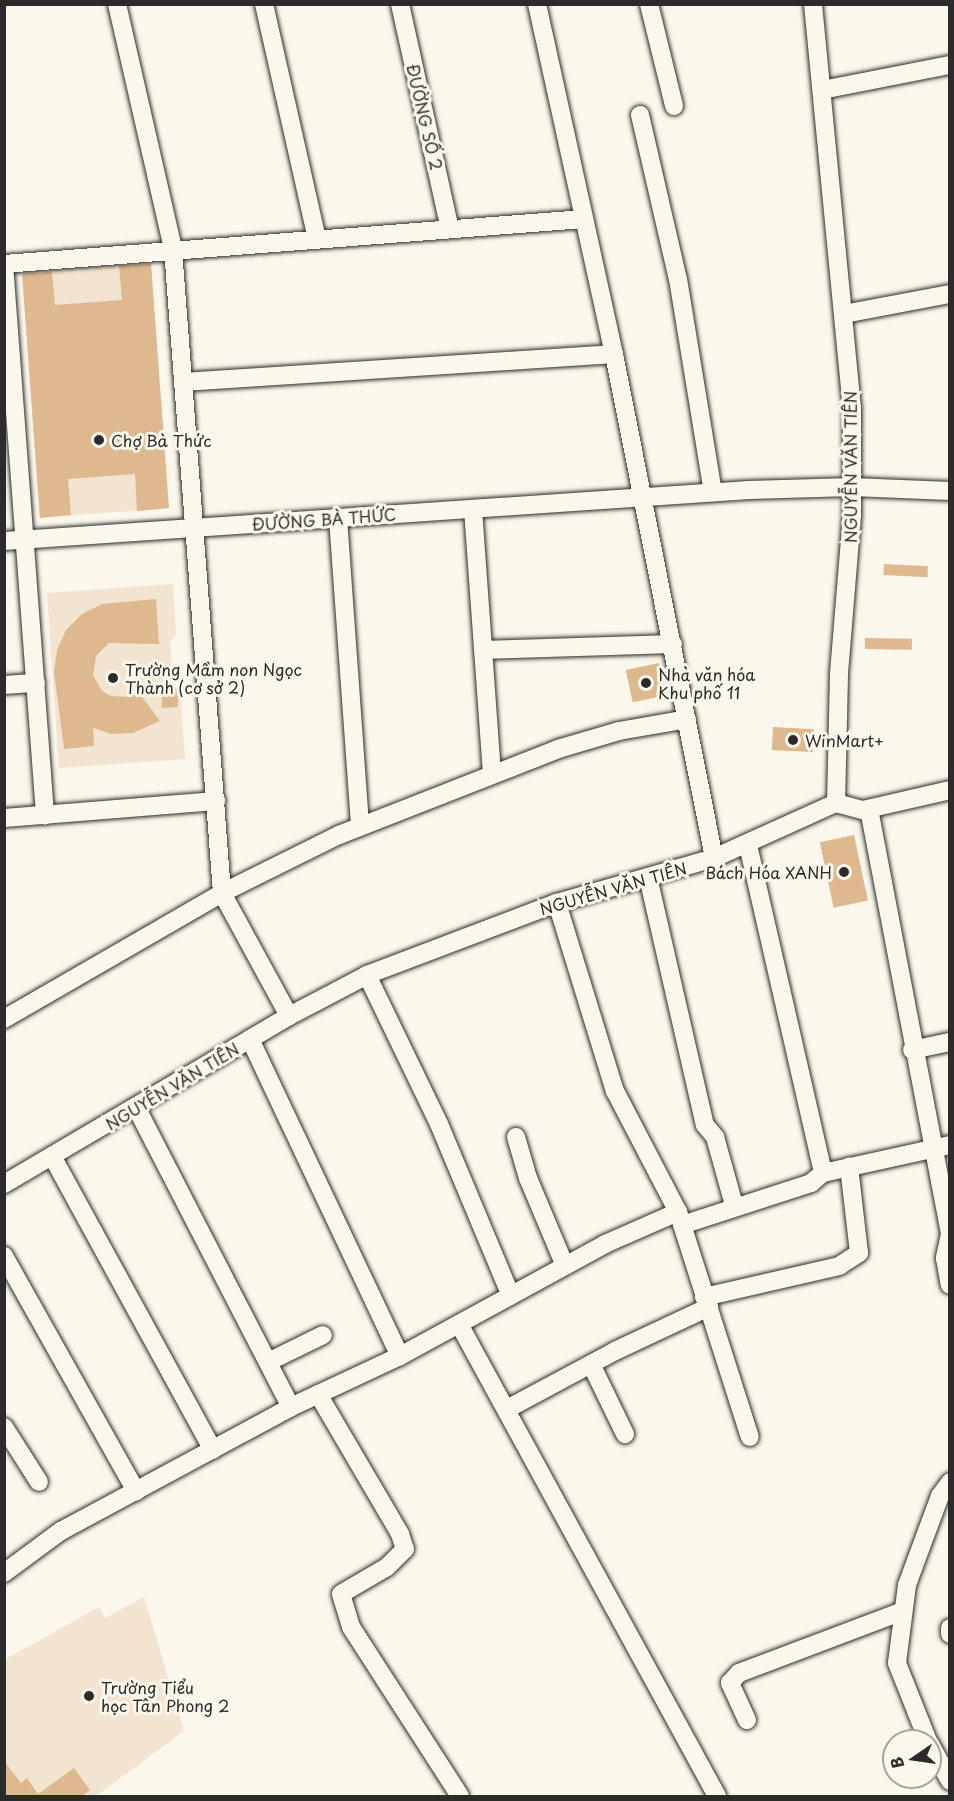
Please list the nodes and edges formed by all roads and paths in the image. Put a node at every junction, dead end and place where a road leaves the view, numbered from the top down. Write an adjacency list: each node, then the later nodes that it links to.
1 (117, 4): 14 (street)
2 (264, 4): 13 (street)
3 (400, 4): 12 (street, ĐƯỜNG SỐ 2)
4 (537, 4): 11 (street)
5 (649, 4): 9 (street)
6 (813, 4): 8 (street, NGUYỄN VĂN TIÊN)
7 (950, 65): 8 (street)
8 (822, 90): 17 (street, NGUYỄN VĂN TIÊN)
9 (674, 106)
10 (640, 115): 23 (street)
11 (584, 219): 12 (street); 18 (street)
12 (450, 229): 13 (street)
13 (317, 239): 14 (street)
14 (172, 249): 15 (street); 19 (street)
15 (4, 264): 20 (street)
16 (950, 294): 17 (street)
17 (844, 314): 21 (street, NGUYỄN VĂN TIÊN)
18 (614, 354): 19 (street); 24 (street)
19 (184, 382): 27 (street)
20 (10, 397): 28 (street)
21 (852, 487): 22 (street, ĐƯỜNG BÀ THỨC); 23 (street, ĐƯỜNG BÀ THỨC); 38 (street, NGUYỄN VĂN TIÊN)
22 (950, 491)
23 (713, 492): 24 (street, ĐƯỜNG BÀ THỨC)
24 (644, 497): 25 (street, ĐƯỜNG BÀ THỨC); 30 (street)
25 (473, 509): 26 (street, ĐƯỜNG BÀ THỨC); 31 (street)
26 (338, 518): 27 (street, ĐƯỜNG BÀ THỨC); 42 (street)
27 (195, 528): 28 (street, ĐƯỜNG BÀ THỨC); 37 (street)
28 (25, 540): 29 (street, ĐƯỜNG BÀ THỨC); 32 (street)
29 (4, 541)
30 (673, 644): 31 (street); 34 (street)
31 (483, 650): 35 (street)
32 (36, 683): 33 (street); 40 (street)
33 (4, 685)
34 (687, 718): 35 (street); 44 (street)
35 (492, 772): 42 (street)
36 (950, 790): 39 (street)
37 (216, 801): 40 (street); 46 (street)
38 (836, 802): 39 (street); 43 (street, NGUYỄN VĂN TIÊN)
39 (869, 809): 53 (street)
40 (45, 815): 41 (street)
41 (4, 818)
42 (360, 826): 46 (street)
43 (748, 845): 44 (street, NGUYỄN VĂN TIÊN); 59 (street)
44 (714, 858): 45 (street, NGUYỄN VĂN TIÊN)
45 (648, 877): 47 (street, NGUYỄN VĂN TIÊN); 61 (street)
46 (222, 893): 49 (street); 50 (street)
47 (557, 903): 48 (street, NGUYỄN VĂN TIÊN); 62 (street)
48 (367, 975): 49 (street, NGUYỄN VĂN TIÊN); 67 (street)
49 (289, 1016): 51 (street, NGUYỄN VĂN TIÊN)
50 (4, 1019)
51 (250, 1040): 54 (street, NGUYỄN VĂN TIÊN); 71 (street)
52 (950, 1042): 53 (street)
53 (912, 1050): 56 (street)
54 (136, 1107): 57 (street, NGUYỄN VĂN TIÊN); 72 (street)
55 (516, 1137): 65 (street)
56 (941, 1148): 58 (street); 63 (street)
57 (52, 1156): 60 (street, NGUYỄN VĂN TIÊN); 80 (street)
58 (849, 1167): 59 (street); 68 (street)
59 (823, 1173): 61 (street)
60 (4, 1184)
61 (734, 1205): 62 (street)
62 (680, 1219): 65 (street); 68 (street)
63 (950, 1234): 66 (street)
64 (4, 1256): 83 (street)
65 (565, 1266): 67 (street)
66 (950, 1285)
67 (511, 1296): 69 (street)
68 (707, 1302): 73 (street); 79 (street)
69 (459, 1324): 71 (street); 76 (street)
70 (323, 1335): 72 (street)
71 (399, 1356): 74 (street)
72 (268, 1362): 75 (street)
73 (591, 1364): 76 (street); 78 (street)
74 (318, 1394): 75 (street); 92 (street)
75 (291, 1407): 80 (street)
76 (507, 1409): 93 (street)
77 (4, 1427): 81 (street)
78 (626, 1434)
79 (750, 1437)
80 (213, 1450): 83 (street)
81 (39, 1482)
82 (950, 1482): 85 (street)
83 (136, 1491): 84 (street)
84 (4, 1573)
85 (903, 1611): 88 (street); 89 (street)
86 (950, 1628): 87 (street)
87 (950, 1634)
88 (747, 1720)
89 (923, 1729)
90 (942, 1767): 91 (street)
91 (950, 1781)
92 (460, 1797)
93 (717, 1797)

